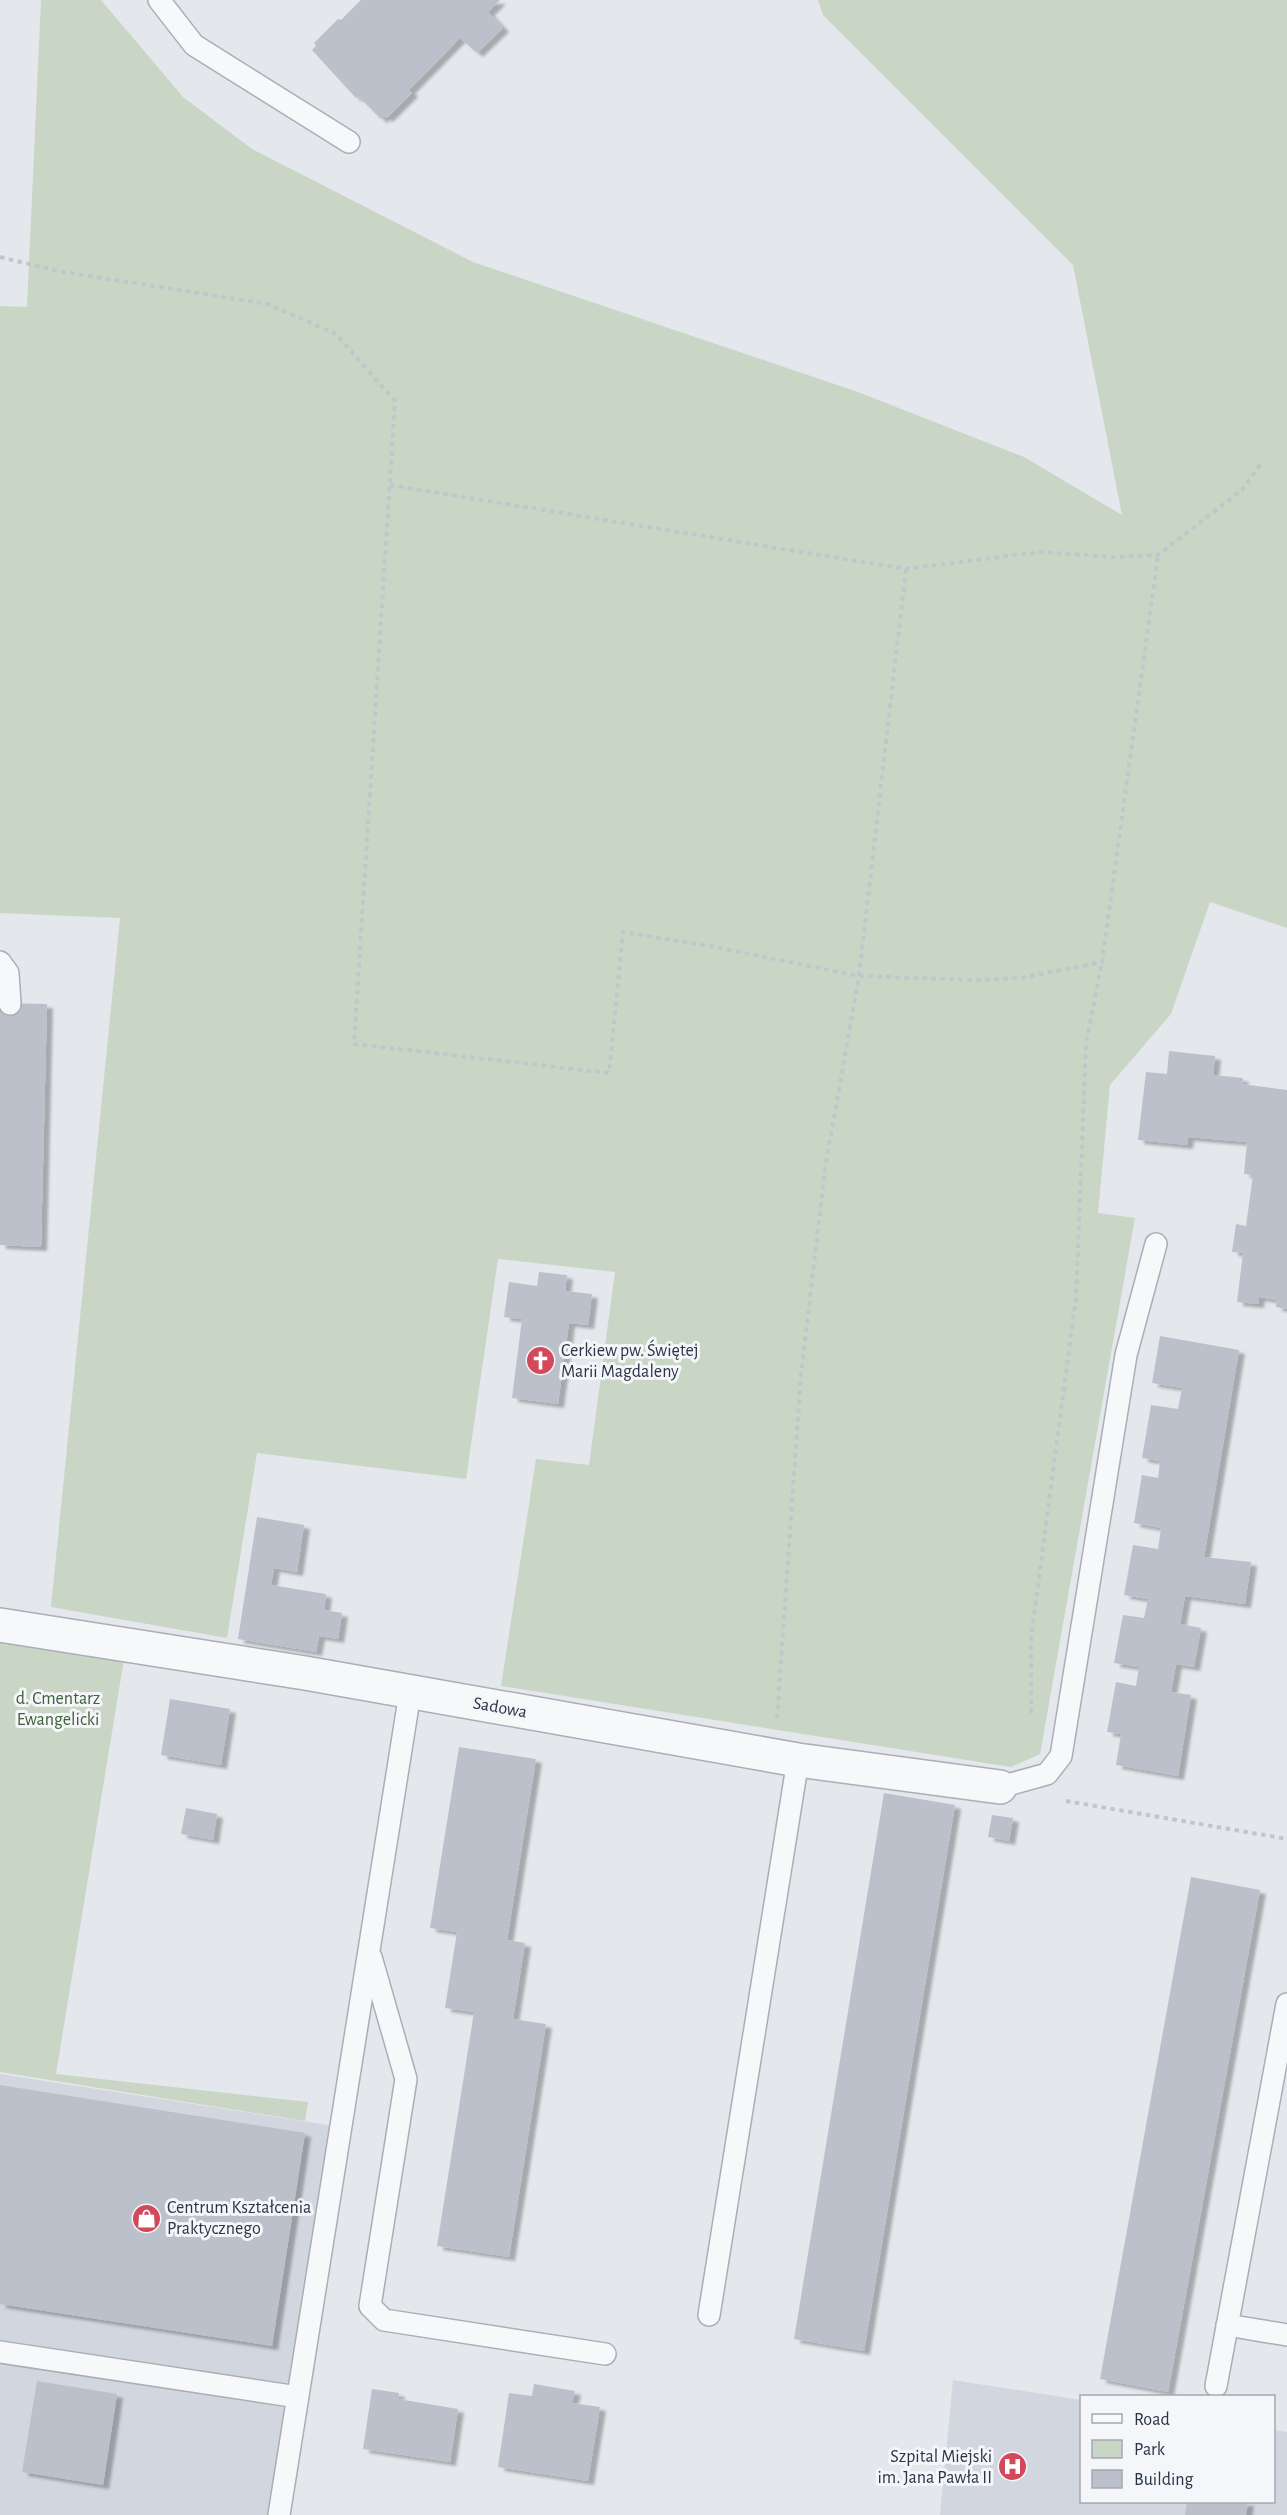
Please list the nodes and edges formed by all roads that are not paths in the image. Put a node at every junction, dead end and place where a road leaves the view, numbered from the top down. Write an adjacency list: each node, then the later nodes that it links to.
1 (159, 0): 2 (lane)
2 (349, 142)
3 (0, 962): 4 (lane)
4 (10, 1004)
5 (1156, 1244): 9 (lane)
6 (0, 1625): 7 (street, Sadowa)
7 (410, 1693): 8 (street, Sadowa); 10 (lane)
8 (798, 1760): 9 (street, Sadowa); 12 (lane)
9 (1000, 1787)
10 (369, 1950): 16 (lane); 18 (lane)
11 (1287, 2004): 13 (lane)
12 (709, 2315)
13 (1227, 2325): 14 (lane); 17 (lane)
14 (1287, 2335)
15 (0, 2352): 18 (lane)
16 (605, 2354)
17 (1216, 2386)
18 (298, 2397): 19 (lane)
19 (279, 2515)

